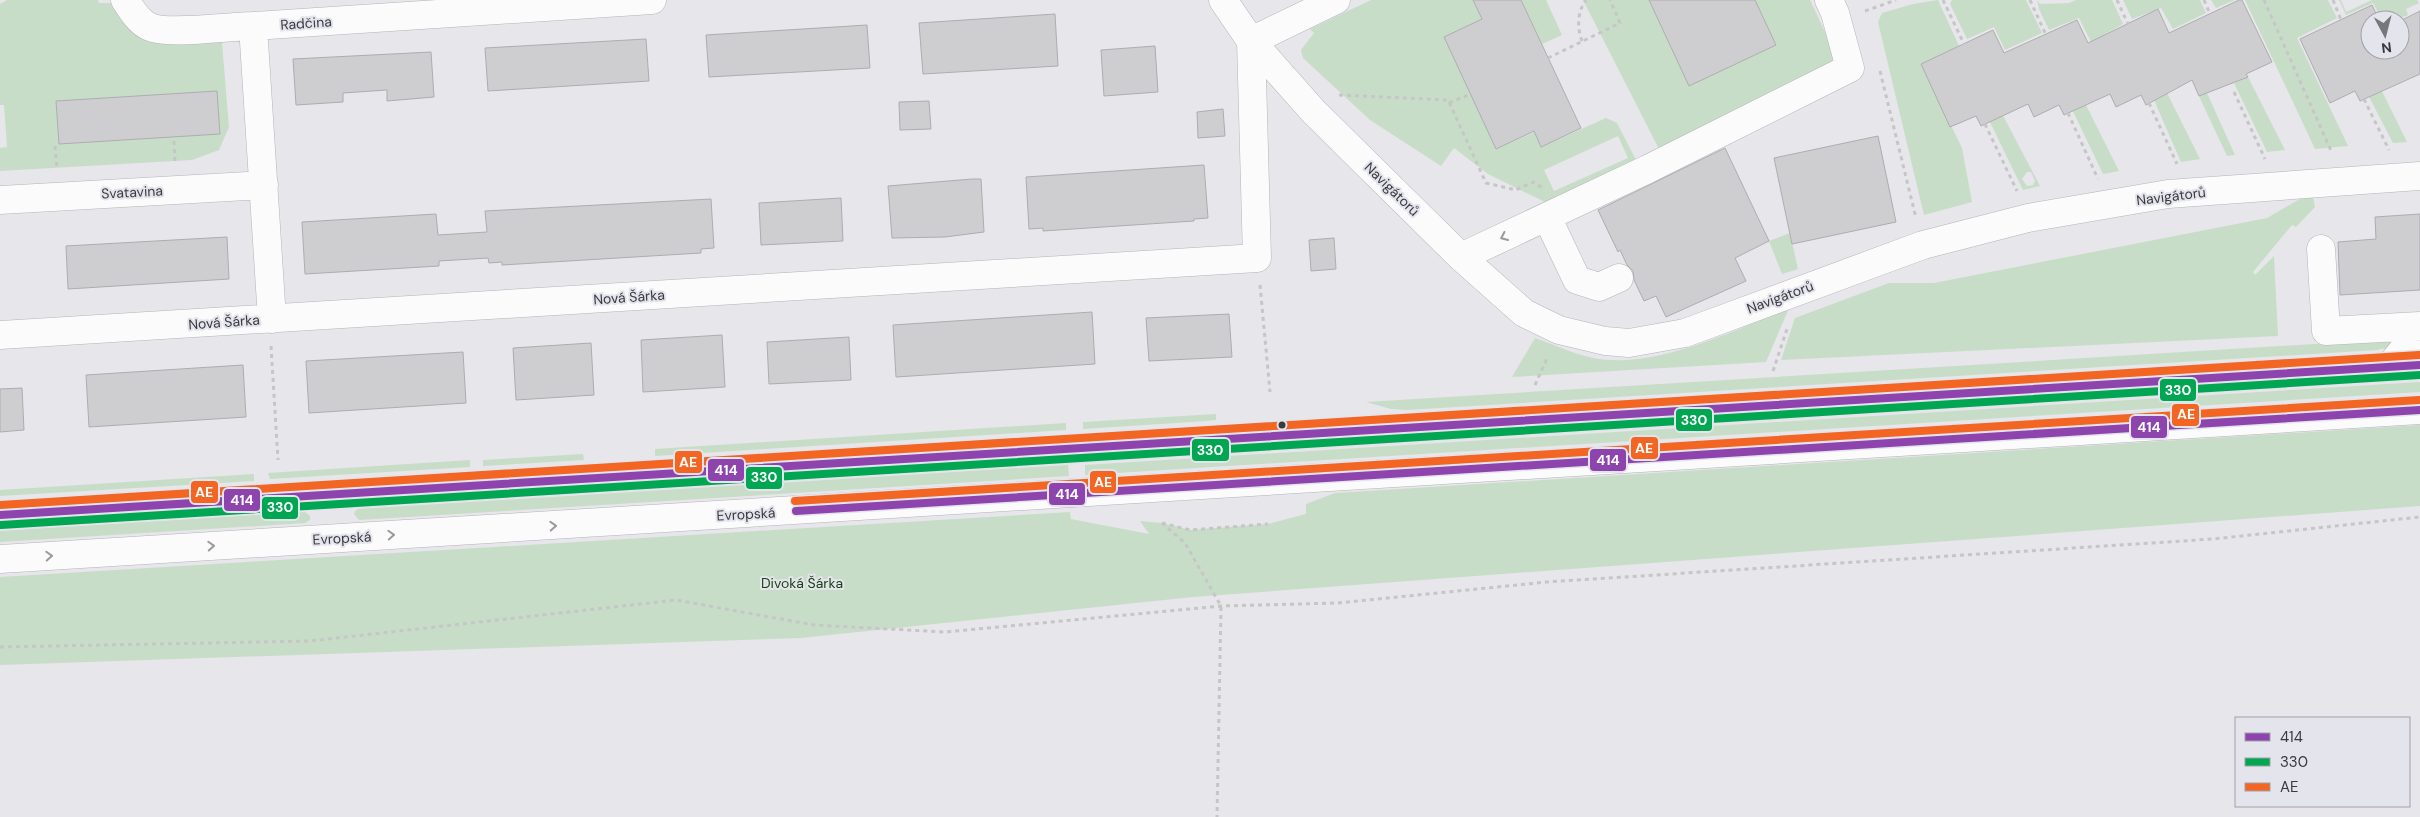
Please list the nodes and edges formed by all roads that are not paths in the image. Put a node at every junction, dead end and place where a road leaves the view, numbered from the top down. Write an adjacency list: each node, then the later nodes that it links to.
1 (125, 0): 7 (main road, Radčina)
2 (652, 0): 6 (main road, Radčina)
3 (1223, 0): 8 (main road, Navigátorů)
4 (1336, 0): 8 (main road)
5 (1829, 0): 12 (main road)
6 (368, 10): 7 (main road, Radčina)
7 (253, 26): 10 (main road)
8 (1250, 41): 14 (main road, Navigátorů); 16 (main road, Nová Šárka)
9 (2420, 176): 14 (main road, Navigátorů)
10 (264, 185): 11 (main road, Svatavina); 16 (main road)
11 (0, 200)
12 (1547, 217): 14 (main road, one-way to 14); 15 (main road)
13 (2321, 249): 17 (main road)
14 (1462, 257)
15 (1619, 278)
16 (272, 328): 18 (main road, Nová Šárka)
17 (2420, 328): 20 (main road)
18 (0, 335)
19 (2420, 365): 20 (main road)
20 (2389, 367): 22 (main road)
21 (2420, 410): 23 (main road, Evropská, one-way to 21)
22 (0, 515)
23 (0, 559)

